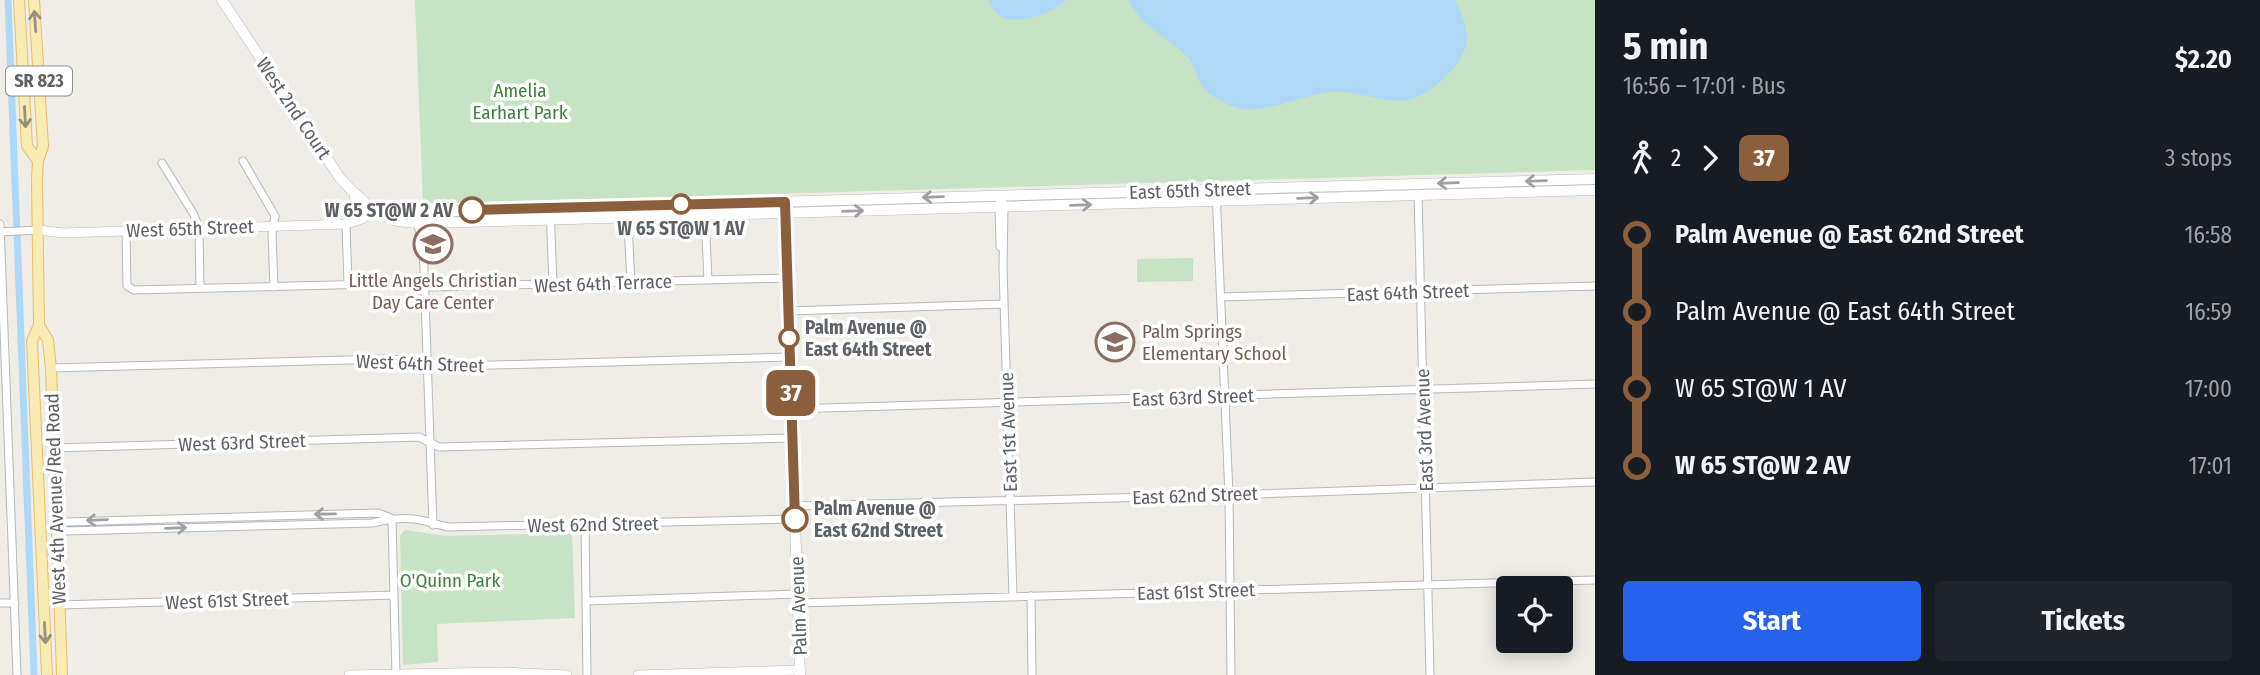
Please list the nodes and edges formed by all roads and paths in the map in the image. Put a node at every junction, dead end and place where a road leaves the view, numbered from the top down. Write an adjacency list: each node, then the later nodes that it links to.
1 (19, 0): 4 (main road, West 4th Avenue/Red Road / SR 823, one-way to 4)
2 (34, 0): 4 (main road, West 4th Avenue/Red Road / SR 823, one-way to 2)
3 (222, 0): 10 (main road, West 2nd Court)
4 (38, 161): 26 (main road, West 4th Avenue/Red Road / SR 823)
5 (243, 161): 23 (street)
6 (162, 163): 24 (street)
7 (1595, 179): 8 (main road, East 65th Street, one-way to 8)
8 (1418, 190): 9 (main road, East 65th Street); 11 (main road, East 65th Street); 38 (street, East 3rd Avenue)
9 (1595, 190)
10 (355, 194): 15 (main road, West 2nd Court); 22 (main road)
11 (1217, 195): 12 (main road, East 65th Street); 14 (main road, East 65th Street, one-way to 11); 39 (street)
12 (1001, 196): 13 (main road, East 65th Street, one-way to 13); 14 (street, East 1st Avenue)
13 (785, 207): 14 (main road, East 65th Street, one-way to 14); 16 (main road); 18 (main road); 29 (main road, Palm Avenue)
14 (1001, 207): 40 (street, East 1st Avenue)
15 (375, 208): 17 (main road); 19 (main road); 22 (street, West 65th Street)
16 (627, 211): 17 (main road); 18 (main road); 31 (street)
17 (550, 213): 20 (main road); 34 (street)
18 (705, 215): 30 (street)
19 (417, 223): 20 (main road); 28 (street)
20 (428, 223): 28 (street)
21 (0, 224): 27 (street)
22 (346, 224): 23 (street, West 65th Street); 32 (street)
23 (274, 226): 24 (street, West 65th Street); 36 (street)
24 (199, 228): 25 (street, West 65th Street); 37 (street)
25 (126, 229): 26 (street, West 65th Street); 37 (street, West 64th Terrace)
26 (38, 230): 27 (street, West 65th Street); 43 (main road, West 4th Avenue/Red Road / SR 823)
27 (0, 232): 41 (street)
28 (423, 243): 33 (street)
29 (787, 278): 30 (street, West 64th Terrace); 42 (main road, Palm Avenue)
30 (708, 280): 31 (street, West 64th Terrace)
31 (631, 282): 34 (street, West 64th Terrace)
32 (348, 284): 33 (street, West 64th Terrace); 36 (street, West 64th Terrace)
33 (424, 284): 34 (street, West 64th Terrace); 45 (street)
34 (553, 284)
35 (1595, 286): 38 (street, East 64th Street)
36 (274, 287): 37 (street, West 64th Terrace)
37 (200, 288)
38 (1420, 292): 39 (street, East 64th Street); 49 (street, East 3rd Avenue)
39 (1221, 297): 50 (street)
40 (1004, 304): 42 (street); 52 (street, East 1st Avenue)
41 (2, 309): 47 (street)
42 (788, 311): 44 (main road, Palm Avenue)
43 (39, 325): 46 (main road, West 4th Avenue/Red Road / SR 823); 51 (main road, West 4th Avenue/Red Road / SR 823)
44 (790, 357): 45 (street, West 64th Street); 53 (main road, Palm Avenue)
45 (428, 361): 46 (street, West 64th Street); 55 (street)
46 (51, 368): 56 (main road, West 4th Avenue/Red Road / SR 823)
47 (3, 383): 77 (street)
48 (1595, 384): 49 (street, East 63rd Street)
49 (1422, 391): 50 (street, East 63rd Street); 59 (street, East 3rd Avenue)
50 (1224, 396): 52 (street, East 63rd Street); 60 (street)
51 (36, 398): 56 (main road); 57 (main road, West 4th Avenue/Red Road / SR 823)
52 (1007, 403): 53 (street, East 63rd Street); 61 (street, East 1st Avenue)
53 (792, 408): 54 (main road, Palm Avenue)
54 (792, 438): 55 (street, West 63rd Street); 62 (main road, Palm Avenue)
55 (430, 443): 56 (street, West 63rd Street); 65 (street)
56 (53, 448): 57 (main road); 67 (main road, West 4th Avenue/Red Road / SR 823)
57 (39, 472): 82 (main road, West 4th Avenue/Red Road / SR 823, one-way to 82)
58 (1595, 482): 59 (street, East 62nd Street)
59 (1425, 487): 60 (street, East 62nd Street); 69 (street, East 3rd Avenue)
60 (1229, 495): 61 (street, East 62nd Street); 70 (street)
61 (1010, 500): 62 (street, East 62nd Street); 73 (street, East 1st Avenue)
62 (794, 506): 64 (main road, Palm Avenue)
63 (392, 519): 65 (street, West 62nd Street); 67 (street, West 62nd Street); 71 (street)
64 (795, 519): 66 (street, West 62nd Street); 74 (main road, Palm Avenue)
65 (433, 525): 66 (street, West 62nd Street)
66 (585, 525): 75 (street)
67 (59, 526): 78 (main road, West 4th Avenue/Red Road / SR 823)
68 (1595, 580): 69 (street, East 61st Street)
69 (1428, 584): 70 (street, East 61st Street); 90 (street, East 3rd Avenue)
70 (1229, 590): 72 (street, East 61st Street); 89 (street)
71 (394, 595): 78 (street, West 61st Street); 80 (street)
72 (1031, 596): 73 (street, East 61st Street); 88 (street)
73 (1013, 597): 74 (street, East 61st Street)
74 (798, 598): 75 (street); 79 (main road, Palm Avenue)
75 (587, 600): 86 (street)
76 (0, 603): 77 (street)
77 (15, 603): 81 (street)
78 (60, 605): 83 (main road, West 4th Avenue/Red Road / SR 823)
79 (800, 673): 87 (street)
80 (396, 674): 84 (street); 85 (street)
81 (17, 675)
82 (47, 675)
83 (62, 675)
84 (349, 675)
85 (567, 675)
86 (587, 675)
87 (638, 675)
88 (1031, 675)
89 (1231, 675)
90 (1430, 675)

